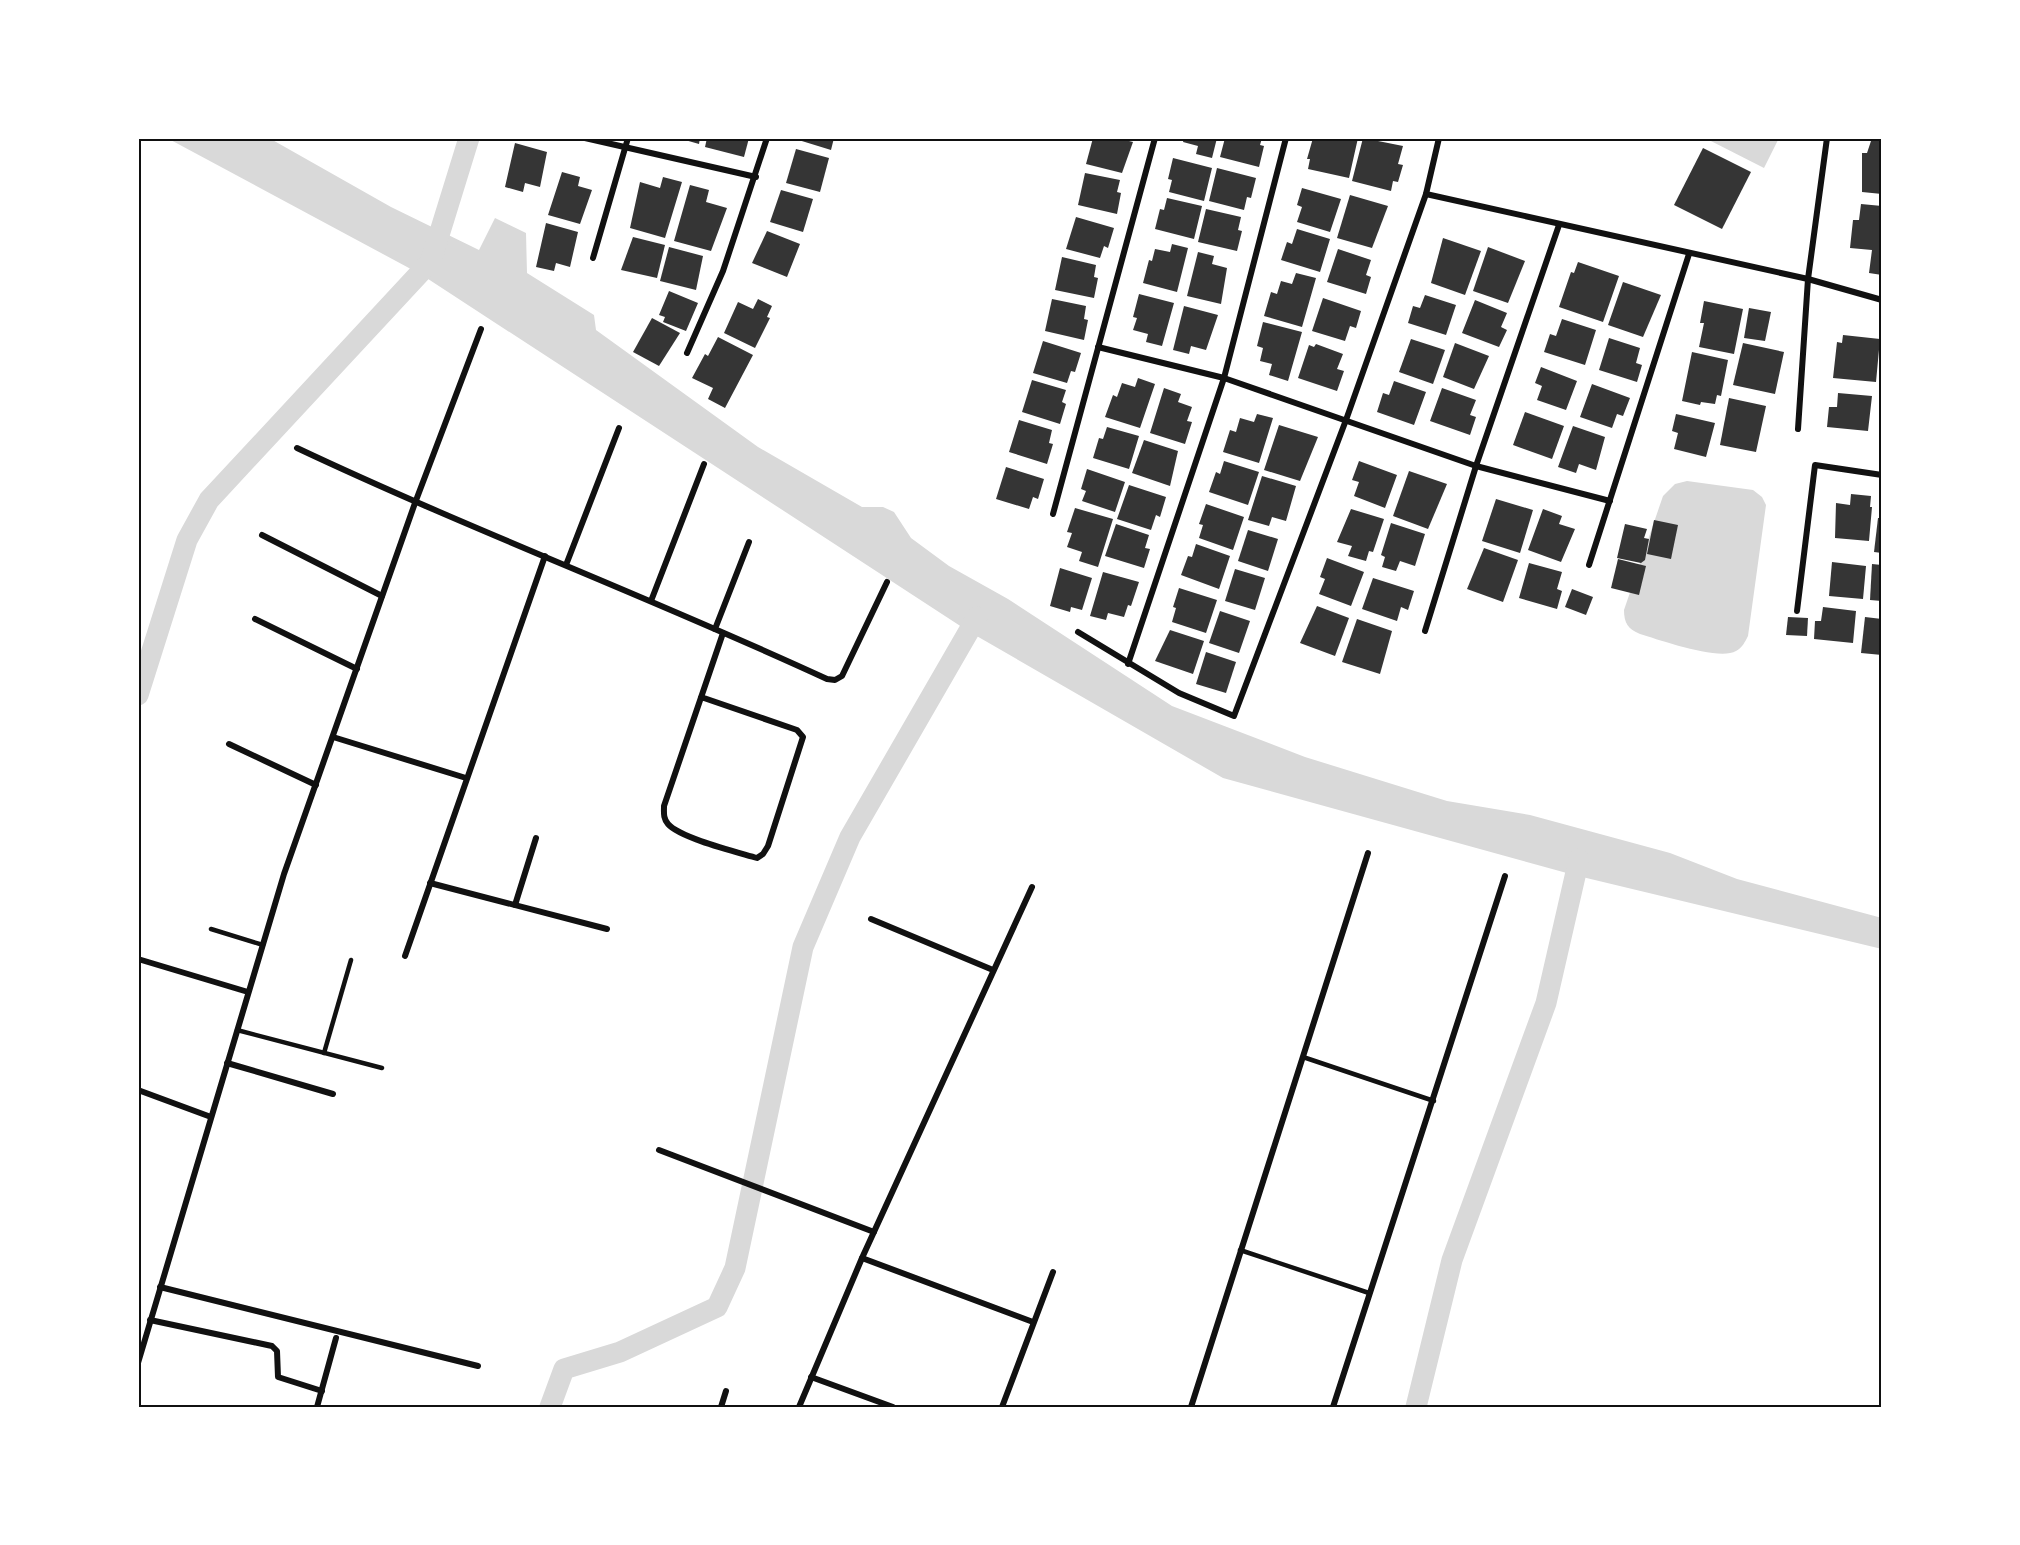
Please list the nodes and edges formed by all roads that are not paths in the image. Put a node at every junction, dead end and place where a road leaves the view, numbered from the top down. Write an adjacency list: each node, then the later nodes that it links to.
1 (585, 138): 8 (street)
2 (628, 138): 8 (street)
3 (767, 138): 9 (street)
4 (1155, 138): 17 (street)
5 (1286, 138): 19 (street)
6 (1439, 138): 10 (street)
7 (1827, 138): 14 (street)
8 (626, 146): 9 (street); 13 (street)
9 (756, 177): 18 (street)
10 (1426, 194): 11 (street); 20 (street)
11 (1559, 225): 12 (street); 25 (street)
12 (1689, 254): 14 (street); 27 (street)
13 (593, 258)
14 (1808, 279): 15 (street); 22 (street)
15 (1882, 300)
16 (481, 329): 28 (street)
17 (1098, 347): 19 (street); 29 (street)
18 (687, 353)
19 (1224, 378): 20 (street); 44 (street)
20 (1346, 420): 25 (street); 44 (street)
21 (619, 428): 33 (street)
22 (1798, 429)
23 (297, 448): 28 (street)
24 (704, 464): 37 (street)
25 (1476, 466): 27 (street); 41 (street)
26 (1882, 475): 38 (street)
27 (1610, 501): 34 (street)
28 (415, 503): 32 (street); 36 (street)
29 (1053, 514)
30 (262, 535): 36 (street)
31 (749, 542): 40 (street)
32 (545, 556): 33 (street); 49 (street)
33 (566, 565): 37 (street)
34 (1589, 565)
35 (887, 582): 43 (street)
36 (382, 596): 45 (street)
37 (651, 601): 40 (street)
38 (1797, 611)
39 (255, 619): 45 (street)
40 (715, 629): 43 (street)
41 (1425, 631)
42 (1078, 632): 44 (street)
43 (723, 633): 46 (street)
44 (1128, 664)
45 (357, 669): 47 (street)
46 (701, 697): 46 (street)
47 (333, 737): 49 (street); 50 (street)
48 (229, 744): 50 (street)
49 (466, 778): 54 (street)
50 (316, 785): 60 (street)
51 (536, 838): 56 (street)
52 (1368, 853): 68 (street)
53 (1505, 876): 73 (street)
54 (430, 883): 56 (street); 61 (street)
55 (1032, 887): 64 (street)
56 (515, 905): 59 (street)
57 (871, 919): 64 (street)
58 (211, 929): 60 (lane)
59 (607, 929)
60 (262, 945): 65 (street)
61 (405, 956)
62 (138, 960): 65 (street)
63 (351, 960): 67 (lane)
64 (993, 970): 76 (street)
65 (248, 992): 66 (street)
66 (237, 1030): 67 (lane); 69 (street)
67 (324, 1053): 70 (lane)
68 (1303, 1057): 73 (lane); 77 (street)
69 (227, 1063): 72 (street); 74 (street)
70 (382, 1068)
71 (138, 1090): 74 (street)
72 (333, 1094)
73 (1434, 1101): 81 (street)
74 (211, 1117): 80 (street)
75 (659, 1150): 76 (street)
76 (874, 1232): 78 (street)
77 (1240, 1250): 81 (lane); 96 (street)
78 (862, 1258): 83 (street); 88 (street)
79 (1053, 1272): 83 (street)
80 (160, 1287): 82 (street); 87 (street)
81 (1369, 1293): 97 (street)
82 (150, 1320): 84 (street); 89 (street)
83 (1033, 1322): 95 (street)
84 (142, 1336): 86 (street)
85 (336, 1338): 89 (street)
86 (138, 1363)
87 (478, 1366)
88 (811, 1377): 93 (street); 94 (street)
89 (322, 1391): 91 (street)
90 (726, 1391): 92 (street)
91 (317, 1407)
92 (721, 1407)
93 (799, 1407)
94 (893, 1407)
95 (1002, 1407)
96 (1191, 1407)
97 (1333, 1407)

